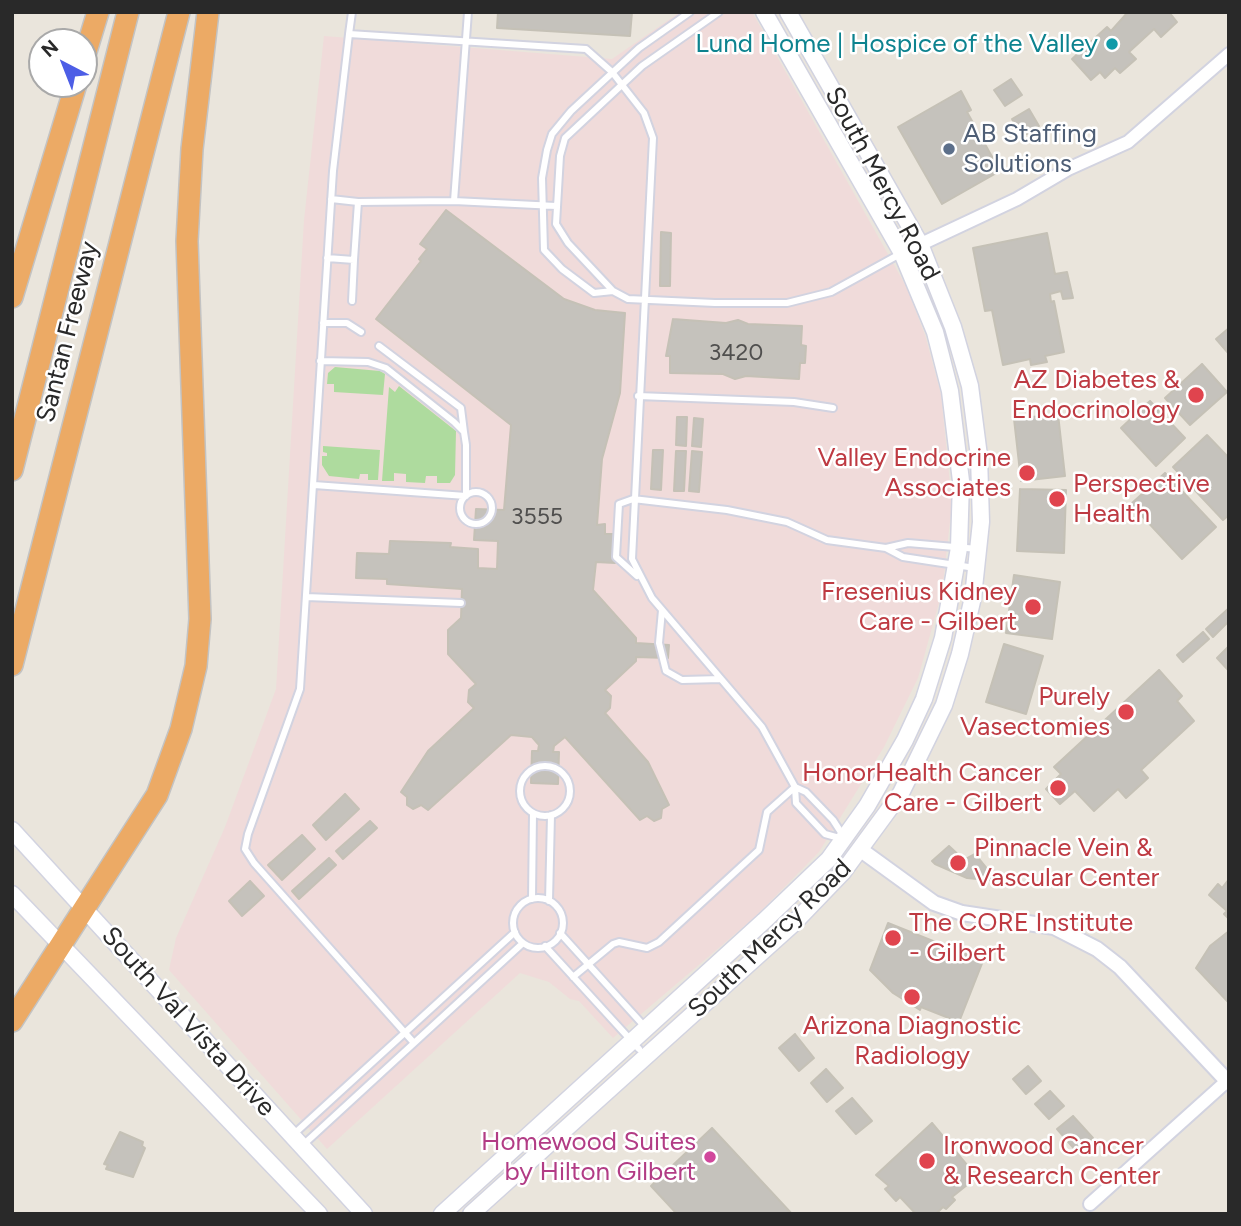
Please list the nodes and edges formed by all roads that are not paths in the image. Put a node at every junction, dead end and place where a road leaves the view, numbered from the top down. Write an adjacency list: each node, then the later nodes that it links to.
1 (128, 12): 36 (highway, Santan Freeway)
2 (179, 12): 49 (highway, Santan Freeway)
3 (208, 12): 60 (highway)
4 (352, 12): 10 (lane)
5 (468, 12): 11 (lane)
6 (690, 12): 13 (lane)
7 (719, 12): 14 (lane)
8 (764, 12): 22 (main road, South Mercy Road)
9 (788, 12): 21 (main road, South Mercy Road)
10 (349, 34): 11 (lane); 16 (lane)
11 (466, 40): 13 (lane); 17 (lane)
12 (1229, 54): 21 (street)
13 (612, 72): 14 (lane); 19 (lane)
14 (622, 84): 20 (lane); 27 (lane)
15 (72, 98): 26 (highway)
16 (331, 199): 18 (lane); 23 (lane)
17 (454, 201): 18 (lane); 19 (lane)
18 (358, 202): 24 (lane)
19 (541, 204): 20 (lane); 25 (lane)
20 (556, 206): 25 (lane)
21 (920, 244): 22 (street); 42 (main road, South Mercy Road)
22 (902, 253): 27 (lane); 41 (main road, South Mercy Road)
23 (327, 258): 24 (lane); 29 (lane)
24 (354, 260): 28 (lane)
25 (613, 291): 27 (lane)
26 (12, 297)
27 (643, 300): 33 (lane)
28 (352, 301)
29 (323, 323): 30 (lane); 32 (lane)
30 (361, 332)
31 (379, 346): 35 (lane)
32 (320, 361): 35 (lane); 37 (lane)
33 (638, 396): 34 (lane); 39 (lane)
34 (832, 408)
35 (464, 432): 38 (lane)
36 (12, 470)
37 (314, 485): 38 (lane); 46 (lane)
38 (466, 496): 38 (lane)
39 (633, 499): 40 (lane); 45 (lane); 45 (lane)
40 (886, 548): 41 (lane); 43 (lane)
41 (959, 548): 42 (lane); 43 (main road, South Mercy Road)
42 (978, 549): 44 (main road, South Mercy Road)
43 (957, 565): 44 (lane); 55 (main road, South Mercy Road)
44 (977, 568): 56 (main road, South Mercy Road)
45 (639, 577): 48 (lane)
46 (306, 597): 47 (lane); 70 (lane)
47 (461, 603)
48 (662, 610): 50 (lane); 50 (lane)
49 (12, 665)
50 (721, 679): 51 (lane)
51 (795, 787): 55 (lane); 55 (lane); 66 (lane)
52 (533, 813): 53 (lane); 53 (lane); 58 (lane)
53 (551, 815): 59 (lane)
54 (12, 830): 60 (main road, South Val Vista Drive)
55 (845, 839): 56 (main road); 69 (main road, South Mercy Road)
56 (861, 850): 73 (street); 79 (main road, South Mercy Road)
57 (13, 895): 64 (main road, South Val Vista Drive)
58 (533, 899): 59 (lane); 61 (lane)
59 (549, 901): 62 (lane)
60 (84, 906): 64 (highway); 74 (main road, South Val Vista Drive)
61 (515, 932): 63 (lane); 70 (lane)
62 (560, 933): 65 (lane); 66 (lane)
63 (523, 943): 65 (lane); 71 (lane)
64 (60, 945): 68 (highway); 76 (main road, South Val Vista Drive)
65 (545, 946): 67 (lane)
66 (588, 964): 67 (lane); 69 (lane)
67 (573, 977): 72 (lane)
68 (12, 1021)
69 (646, 1029): 72 (main road, South Mercy Road)
70 (405, 1033): 71 (lane); 74 (lane)
71 (415, 1043): 74 (lane)
72 (636, 1045): 78 (main road, South Mercy Road)
73 (1228, 1082): 75 (street)
74 (297, 1141): 77 (main road, South Val Vista Drive)
75 (1090, 1204)
76 (319, 1214)
77 (364, 1214)
78 (442, 1214)
79 (471, 1214)

